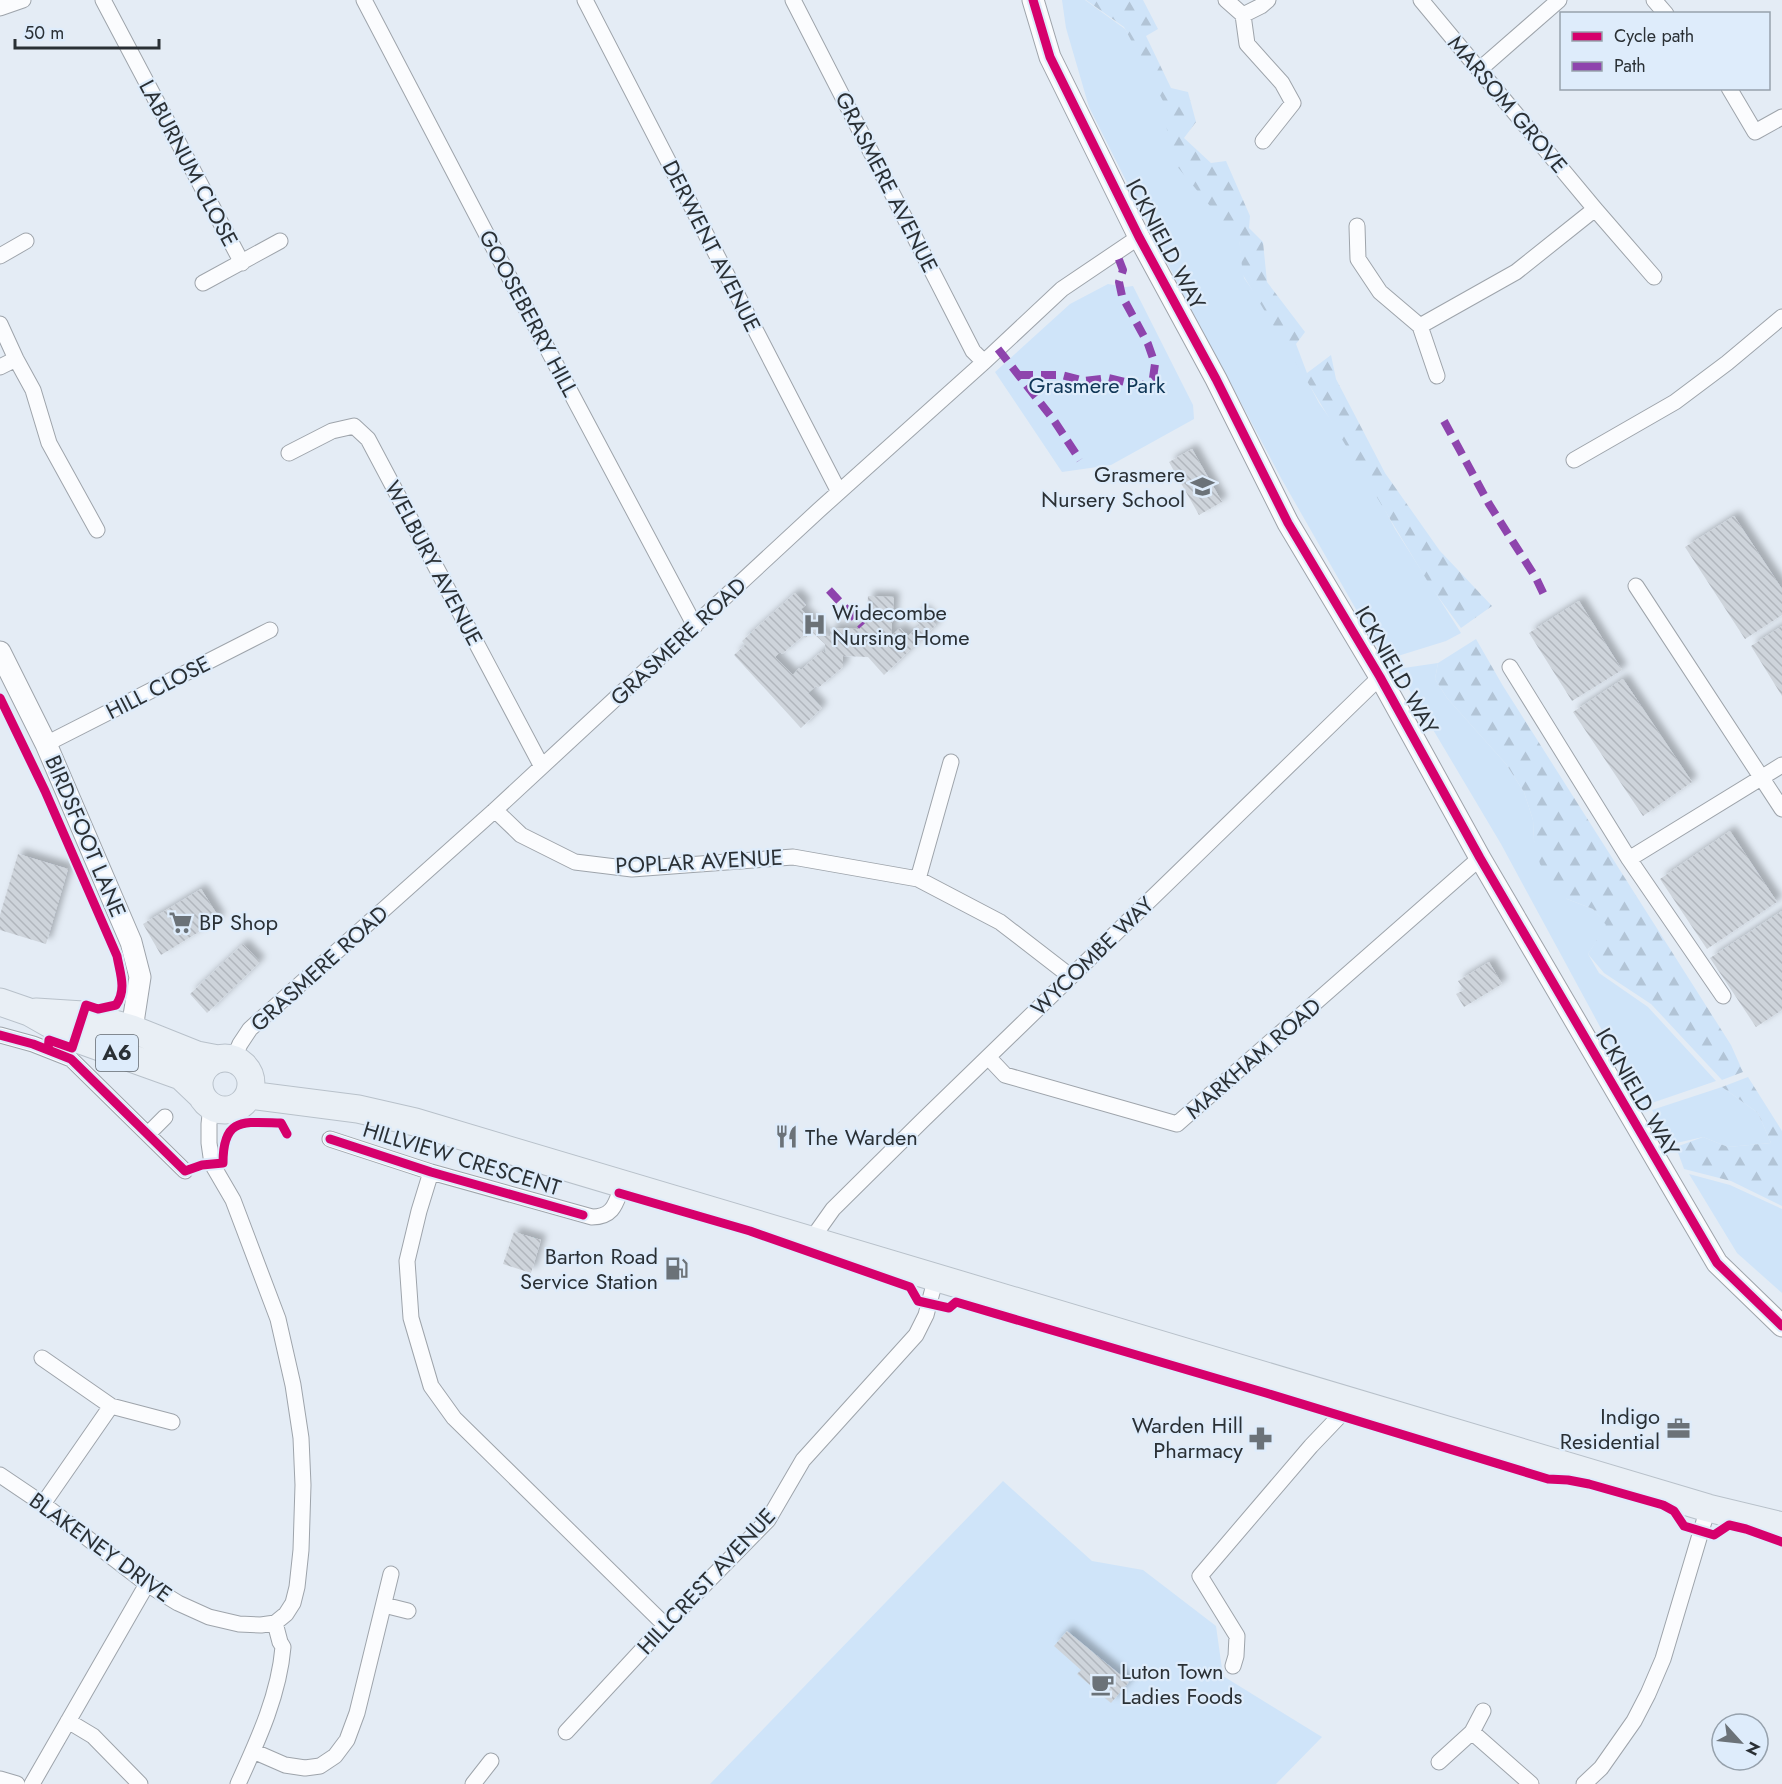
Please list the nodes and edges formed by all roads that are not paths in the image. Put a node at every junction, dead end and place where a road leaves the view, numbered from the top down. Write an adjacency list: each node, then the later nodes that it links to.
1 (23, 0): 12 (street)
2 (103, 0): 25 (street, LABURNUM CLOSE)
3 (364, 0): 40 (street, GOOSEBERRY HILL)
4 (585, 0): 37 (street, DERWENT AVENUE)
5 (793, 0): 32 (street, GRASMERE AVENUE)
6 (1033, 0): 21 (street, ICKNIELD WAY)
7 (1226, 0): 14 (street)
8 (1268, 0): 14 (street)
9 (1421, 0): 15 (street, MARSOM GROVE)
10 (1559, 0): 15 (street)
11 (1654, 0): 13 (street)
12 (0, 8)
13 (1664, 12)
14 (1243, 15): 18 (street)
15 (1479, 70): 19 (street, MARSOM GROVE)
16 (1731, 90): 17 (street)
17 (1782, 117)
18 (1263, 141)
19 (1594, 209): 26 (street, MARSOM GROVE); 30 (street)
20 (1357, 226): 30 (street)
21 (1139, 237): 32 (street, GRASMERE ROAD); 44 (street, ICKNIELD WAY)
22 (280, 241): 25 (street, LABURNUM CLOSE)
23 (26, 242): 24 (street)
24 (0, 256)
25 (242, 263): 27 (street, LABURNUM CLOSE)
26 (1654, 277)
27 (203, 283)
28 (1782, 316): 36 (street)
29 (0, 324): 31 (street)
30 (1420, 326): 34 (street)
31 (16, 359): 33 (street); 38 (street)
32 (984, 362): 37 (street, GRASMERE ROAD)
33 (0, 367)
34 (1437, 376)
35 (289, 453): 47 (street, WELBURY AVENUE)
36 (1574, 460)
37 (839, 492): 40 (street, GRASMERE ROAD)
38 (97, 530)
39 (1636, 586): 49 (street)
40 (695, 626): 47 (street, GRASMERE ROAD)
41 (270, 630): 45 (street, HILL CLOSE)
42 (0, 652): 45 (street, BIRDSFOOT LANE)
43 (1510, 667): 53 (street)
44 (1380, 677): 52 (street, ICKNIELD WAY); 55 (street, WYCOMBE WAY)
45 (46, 744): 59 (street, BIRDSFOOT LANE)
46 (951, 762): 54 (street)
47 (541, 765): 51 (street, GRASMERE ROAD)
48 (1782, 765): 49 (street)
49 (1762, 778): 50 (street); 53 (street)
50 (1782, 809)
51 (495, 810): 54 (street, POPLAR AVENUE); 62 (street, GRASMERE ROAD)
52 (1480, 858): 61 (street, MARKHAM ROAD); 73 (street, ICKNIELD WAY)
53 (1629, 859): 56 (street)
54 (918, 879): 55 (street, POPLAR AVENUE)
55 (1070, 976): 61 (street, WYCOMBE WAY)
56 (1723, 996)
57 (0, 1002): 58 (highway, A6)
58 (29, 1012): 59 (highway, A6); 64 (highway, A6)
59 (132, 1029): 62 (highway, A6)
60 (0, 1035): 66 (street)
61 (989, 1058): 71 (street, WYCOMBE WAY)
62 (225, 1059): 63 (highway); 64 (highway)
63 (249, 1095): 64 (highway); 70 (highway)
64 (206, 1101): 86 (street)
65 (165, 1117): 66 (street)
66 (148, 1134): 68 (street)
67 (330, 1139): 69 (street, HILLVIEW CRESCENT)
68 (185, 1171)
69 (431, 1172): 70 (street, HILLVIEW CRESCENT); 87 (street, HILLVIEW CRESCENT)
70 (623, 1184): 71 (highway)
71 (811, 1240): 72 (highway)
72 (936, 1277): 75 (highway); 87 (street, HILLCREST AVENUE)
73 (1782, 1326)
74 (42, 1358): 76 (street)
75 (1353, 1402): 80 (highway); 88 (street)
76 (111, 1406): 77 (street); 79 (street)
77 (172, 1422)
78 (1, 1479): 79 (street, BLAKENEY DRIVE)
79 (43, 1504): 83 (street, BLAKENEY DRIVE)
80 (1708, 1508): 81 (highway); 103 (street)
81 (1782, 1526)
82 (391, 1574): 84 (street)
83 (147, 1584): 86 (street, BLAKENEY DRIVE); 90 (street)
84 (384, 1605): 85 (street); 93 (street)
85 (408, 1611)
86 (275, 1623): 93 (street)
87 (665, 1625): 91 (street, HILLCREST AVENUE)
88 (1233, 1666)
89 (1483, 1711): 92 (street)
90 (68, 1721): 98 (street); 99 (street)
91 (566, 1732)
92 (1472, 1732): 95 (street); 102 (street)
93 (253, 1751): 100 (street)
94 (491, 1761): 101 (street)
95 (1439, 1762)
96 (0, 1779): 97 (street)
97 (17, 1784)
98 (32, 1784)
99 (140, 1784)
100 (238, 1784)
101 (473, 1784)
102 (1531, 1784)
103 (1584, 1784)

